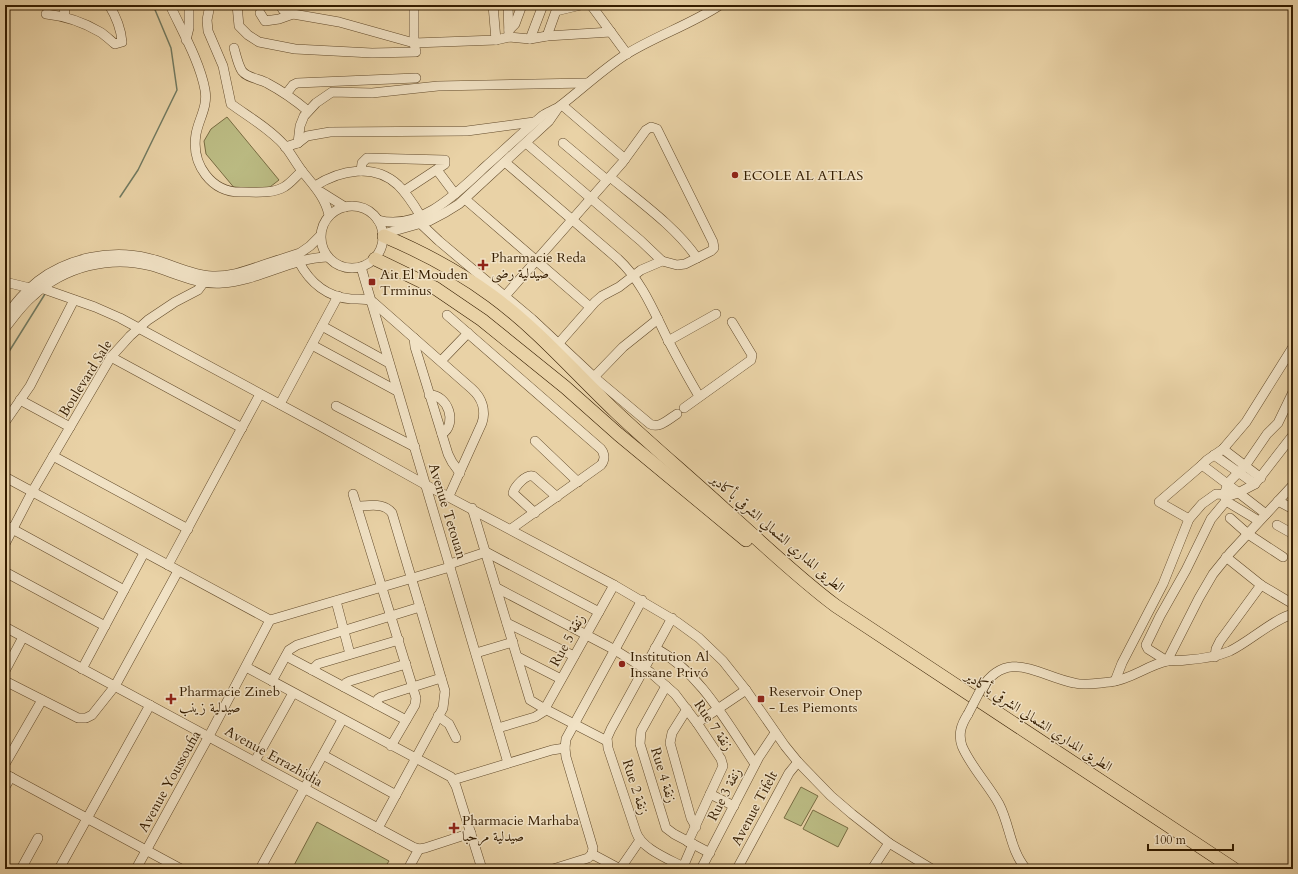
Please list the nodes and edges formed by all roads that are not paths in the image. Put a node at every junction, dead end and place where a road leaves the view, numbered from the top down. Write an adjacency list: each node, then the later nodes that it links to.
1 (64, 5): 21 (street)
2 (109, 5): 21 (street)
3 (170, 5): 26 (street)
4 (189, 5): 26 (street)
5 (210, 5): 40 (street)
6 (237, 5): 28 (street)
7 (414, 5): 28 (street)
8 (493, 5): 27 (street)
9 (508, 5): 23 (street)
10 (522, 5): 23 (street)
11 (543, 5): 25 (street)
12 (581, 5): 24 (street)
13 (591, 5): 22 (street)
14 (702, 5): 20 (street)
15 (720, 5): 20 (street)
16 (281, 8): 17 (street)
17 (293, 9): 18 (street); 28 (street)
18 (260, 13)
19 (46, 14): 21 (street)
20 (705, 14): 30 (street)
21 (64, 16)
22 (611, 32): 24 (street); 30 (street)
23 (509, 34): 25 (street); 27 (street)
24 (547, 36): 25 (street)
25 (530, 39)
26 (186, 40): 44 (street)
27 (496, 40): 28 (street)
28 (414, 43)
29 (234, 48): 33 (street)
30 (627, 54): 32 (street)
31 (416, 78): 33 (street)
32 (587, 83): 34 (street); 35 (street)
33 (286, 94): 35 (street)
34 (560, 106): 36 (street); 41 (street)
35 (308, 111): 37 (street)
36 (541, 120): 37 (street); 38 (street); 49 (street)
37 (298, 143): 40 (street)
38 (526, 143): 42 (street); 50 (street)
39 (563, 143): 46 (street)
40 (285, 147): 44 (street)
41 (625, 159): 46 (street); 61 (street)
42 (505, 162): 51 (street); 54 (street)
43 (437, 170): 45 (street); 48 (street); 49 (street)
44 (302, 171): 47 (street)
45 (361, 171): 47 (street); 48 (street)
46 (608, 179): 50 (street); 61 (street)
47 (317, 188): 52 (street); 53 (street)
48 (404, 191): 56 (street)
49 (455, 194): 56 (street)
50 (591, 198): 54 (street); 65 (street)
51 (465, 199): 56 (street); 64 (street)
52 (345, 207): 53 (street); 55 (street)
53 (329, 215): 58 (street)
54 (572, 219): 64 (street); 68 (street)
55 (378, 220): 56 (street); 57 (street)
56 (420, 220): 57 (street); 74 (street)
57 (383, 235): 63 (street); 262 (highway, الطريق المداري الشمالي الشرقي بأكادير)
58 (320, 236): 59 (street); 60 (street)
59 (305, 250): 62 (street); 71 (street)
60 (328, 257): 62 (street); 67 (street)
61 (697, 258): 65 (street)
62 (309, 259): 66 (street)
63 (374, 259): 67 (street); 261 (highway, الطريق المداري الشمالي الشرقي بأكادير)
64 (536, 260): 74 (street); 77 (street)
65 (662, 261): 68 (street)
66 (299, 262): 70 (street); 73 (street)
67 (361, 267): 76 (street, Avenue Tetouan)
68 (633, 275): 77 (street); 81 (street)
69 (5, 282): 71 (street)
70 (204, 282): 72 (street); 85 (street, Boulevard Sale)
71 (30, 288): 80 (street)
72 (41, 288): 75 (street); 84 (street)
73 (338, 296): 76 (street); 83 (street)
74 (505, 296): 89 (street)
75 (74, 300): 85 (street); 101 (street)
76 (370, 300): 87 (street); 94 (street, Avenue Tetouan)
77 (590, 307): 89 (street)
78 (716, 314): 88 (street)
79 (447, 315): 86 (street)
80 (5, 317)
81 (658, 319): 88 (street); 95 (street)
82 (732, 322): 100 (street)
83 (322, 326): 90 (street); 94 (street)
84 (5, 328)
85 (139, 328): 92 (street, Boulevard Sale); 98 (street)
86 (468, 333): 93 (street); 119 (street)
87 (414, 338): 93 (street); 99 (street)
88 (668, 341): 100 (street)
89 (558, 343): 95 (street)
90 (312, 345): 96 (street); 102 (street)
91 (1293, 347): 111 (street)
92 (111, 357): 105 (street, Boulevard Sale); 106 (street)
93 (441, 361): 116 (street)
94 (389, 363): 96 (street, Avenue Tetouan)
95 (594, 377): 100 (street)
96 (397, 390): 110 (street, Avenue Tetouan)
97 (1293, 392): 115 (street)
98 (260, 394): 102 (street); 106 (street)
99 (429, 395): 107 (street); 107 (street)
100 (699, 396)
101 (20, 400): 104 (street); 105 (street)
102 (280, 404): 121 (street)
103 (336, 406): 110 (street)
104 (5, 422)
105 (70, 427): 113 (street, Boulevard Sale)
106 (242, 428): 140 (street)
107 (442, 434): 116 (street)
108 (1293, 435): 118 (street)
109 (536, 441): 119 (street)
110 (414, 447): 121 (street, Avenue Tetouan)
111 (1223, 449): 112 (street); 115 (street)
112 (1214, 455): 114 (street); 115 (street)
113 (53, 456): 123 (street, Boulevard Sale); 140 (street)
114 (1202, 465): 120 (street); 136 (street)
115 (1241, 469): 118 (street); 120 (street)
116 (460, 473): 126 (street)
117 (5, 478): 123 (street)
118 (1258, 481): 124 (street)
119 (578, 482): 127 (street)
120 (1228, 483): 124 (street); 128 (street)
121 (426, 485): 126 (street); 150 (street, Avenue Tetouan)
122 (1291, 489): 129 (street)
123 (32, 492): 139 (street, Boulevard Sale); 146 (street)
124 (1238, 493): 128 (street); 134 (street)
125 (354, 494): 130 (street)
126 (449, 496): 131 (street)
127 (557, 497): 133 (street); 133 (street)
128 (1225, 498): 136 (street); 137 (street); 184 (street)
129 (1278, 501): 132 (street); 134 (street)
130 (357, 506): 153 (street); 156 (street)
131 (472, 508): 141 (street); 145 (street)
132 (1293, 509)
133 (535, 513): 141 (street)
134 (1266, 514): 137 (street)
135 (1230, 518): 142 (street)
136 (1189, 519): 195 (street)
137 (1259, 521): 142 (street)
138 (1277, 525): 143 (street)
139 (9, 527): 144 (street, Boulevard Sale); 158 (street)
140 (188, 528): 149 (street)
141 (512, 529): 154 (street)
142 (1248, 534): 147 (street); 148 (street)
143 (1293, 534)
144 (5, 544)
145 (486, 552): 150 (street); 157 (street); 163 (street)
146 (144, 553): 149 (street); 158 (street)
147 (1226, 557): 155 (street); 184 (street)
148 (1283, 557)
149 (168, 565): 151 (street)
150 (450, 566): 153 (street); 178 (street, Avenue Tetouan)
151 (178, 570): 167 (street); 196 (street)
152 (5, 572): 169 (street)
153 (412, 578): 156 (street); 162 (street)
154 (614, 585): 159 (street); 163 (street, Rue 5 زنقة)
155 (1261, 585): 161 (street); 183 (street)
156 (382, 587): 160 (street); 165 (street)
157 (497, 588): 168 (street); 172 (street)
158 (124, 590): 169 (street)
159 (642, 600): 166 (street); 177 (street)
160 (336, 601): 167 (street); 171 (street)
161 (1293, 604)
162 (420, 607): 165 (street); 191 (street)
163 (599, 612): 172 (street, Rue 5 زنقة)
164 (1293, 614): 183 (street)
165 (391, 616): 171 (street); 174 (street)
166 (672, 618): 176 (street); 200 (street)
167 (270, 620): 186 (street, Avenue Youssoufia)
168 (507, 623): 175 (street); 181 (street)
169 (105, 626): 187 (street)
170 (5, 627): 173 (street, Avenue Errazhidia)
171 (344, 630): 179 (street); 180 (street)
172 (586, 634): 177 (street); 181 (street, Rue 5 زنقة)
173 (23, 637): 187 (street, Avenue Errazhidia); 190 (street)
174 (399, 640): 179 (street); 185 (street)
175 (513, 642): 178 (street); 182 (street)
176 (655, 648): 188 (street); 207 (street)
177 (615, 650): 188 (street, Rue 7 زنقة); 212 (street)
178 (476, 653): 213 (street, Avenue Tetouan)
179 (350, 654): 189 (street)
180 (286, 656): 189 (street); 194 (street)
181 (574, 656): 192 (street, Rue 5 زنقة)
182 (518, 657): 192 (street); 205 (street)
183 (1215, 657): 184 (street)
184 (1168, 661): 195 (street)
185 (406, 664): 198 (street); 199 (street)
186 (246, 667): 194 (street); 215 (street, Avenue Youssoufia)
187 (82, 668): 196 (street, Avenue Errazhidia)
188 (644, 668): 197 (street, Rue 7 زنقة); 217 (street)
189 (312, 670): 198 (street)
190 (5, 671)
191 (441, 678): 199 (street); 208 (street)
192 (561, 679): 205 (street, Rue 5 زنقة)
193 (5, 681): 202 (street)
194 (272, 681): 201 (street)
195 (1115, 681): 260 (street, bridge)
196 (115, 686): 202 (street); 204 (street, Avenue Errazhidia)
197 (666, 686): 206 (street, Rue 7 زنقة); 240 (street, Rue 4 زنقة)
198 (344, 687): 203 (street)
199 (413, 687): 203 (street); 210 (street)
200 (746, 690): 207 (street); 214 (street)
201 (293, 693): 209 (street); 222 (street)
202 (42, 700): 225 (street)
203 (376, 704): 210 (street)
204 (150, 705): 215 (street, Avenue Errazhidia); 234 (street)
205 (545, 709): 212 (street); 213 (street)
206 (687, 709): 211 (street, Rue 7 زنقة); 235 (street)
207 (718, 709): 211 (street); 226 (street)
208 (438, 716): 216 (street); 221 (street)
209 (342, 720): 218 (street); 220 (street)
210 (406, 720): 218 (street)
211 (698, 723): 231 (street, Rue 7 زنقة)
212 (574, 725): 217 (street); 219 (street)
213 (498, 728): 224 (street, Avenue Tetouan)
214 (775, 733): 223 (street); 226 (street, Rue 3 زنقة)
215 (209, 736): 222 (street, Avenue Errazhidia); 243 (street, Avenue Youssoufia)
216 (456, 738)
217 (607, 741): 239 (street, Rue 2 زنقة)
218 (391, 746): 221 (street)
219 (564, 748): 224 (street); 245 (street)
220 (323, 755): 230 (street); 232 (street)
221 (416, 759): 228 (street); 232 (street)
222 (255, 762): 230 (street, Avenue Errazhidia)
223 (798, 762): 241 (street); 257 (street, Avenue Tifelt)
224 (508, 763): 228 (street)
225 (5, 764)
226 (755, 764): 233 (street, Rue 3 زنقة)
227 (8, 775): 229 (street); 234 (street)
228 (453, 780): 237 (street)
229 (5, 787)
230 (304, 789): 236 (street, Avenue Errazhidia); 251 (street)
231 (710, 794): 233 (street); 235 (street, Rue 7 زنقة)
232 (396, 795): 236 (street)
233 (734, 806): 244 (street, Rue 3 زنقة)
234 (88, 818): 243 (street); 248 (street)
235 (696, 827): 240 (street, Rue 7 زنقة)
236 (378, 828): 242 (street, Avenue Errazhidia)
237 (471, 833): 242 (street); 253 (street)
238 (38, 838): 247 (street)
239 (640, 840): 246 (street); 255 (street)
240 (691, 843): 244 (street, Rue 4 زنقة); 246 (street, Rue 7 زنقة)
241 (889, 843): 258 (street); 259 (street)
242 (419, 849): 252 (street)
243 (146, 851): 249 (street, Avenue Youssoufia); 250 (street)
244 (710, 853): 256 (street, Rue 3 زنقة)
245 (592, 854): 254 (street); 255 (street)
246 (685, 868)
247 (21, 869)
248 (59, 869)
249 (136, 869)
250 (181, 869)
251 (260, 869)
252 (408, 869)
253 (482, 869)
254 (553, 869)
255 (620, 869)
256 (701, 869)
257 (738, 869)
258 (872, 869)
259 (932, 869)
260 (1026, 869)
261 (1218, 869)
262 (1234, 869)

